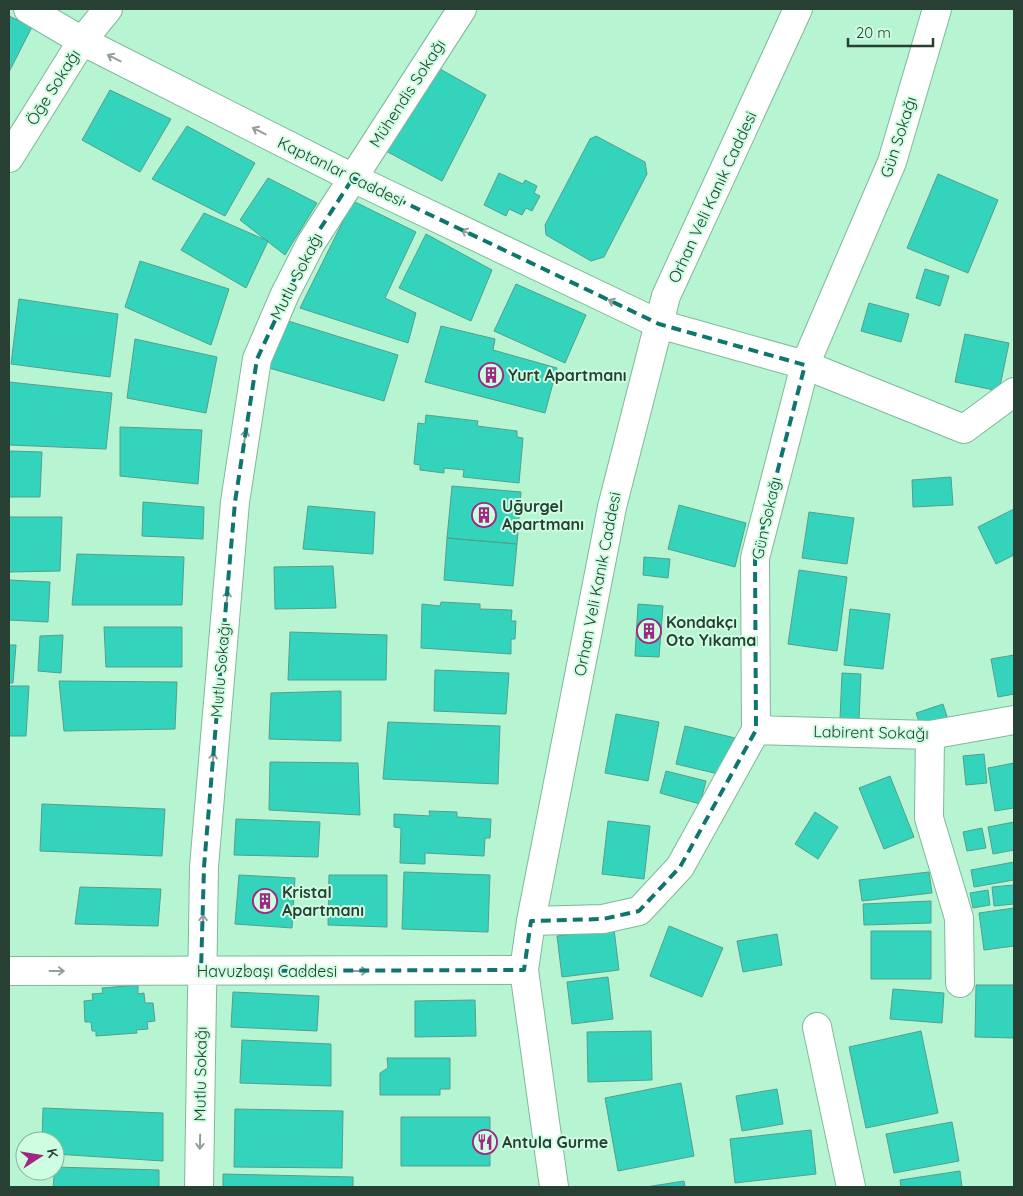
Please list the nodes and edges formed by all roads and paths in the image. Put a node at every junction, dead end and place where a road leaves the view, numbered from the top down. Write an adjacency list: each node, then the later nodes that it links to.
1 (28, 9): 6 (street, Kaptanlar Caddesi)
2 (108, 9): 6 (street, Öḡe Sokağı)
3 (462, 9): 8 (street, Mühendis Sokağı)
4 (798, 9): 9 (street, Orhan Veli Kanık Caddesi)
5 (937, 9): 10 (street, Gün Sokağı)
6 (82, 41): 7 (street, Öḡe Sokağı); 8 (street, Kaptanlar Caddesi, one-way to 6)
7 (9, 158)
8 (352, 178): 9 (street, Kaptanlar Caddesi, one-way to 8); 18 (street, Mutlu Sokağı, one-way to 8)
9 (659, 324): 10 (street, Kaptanlar Caddesi); 15 (street, Orhan Veli Kanık Caddesi)
10 (806, 365): 11 (street, Kaptanlar Caddesi); 13 (street, Gün Sokağı)
11 (1014, 392)
12 (1014, 720): 14 (street, Labirent Sokağı)
13 (756, 730): 14 (street, Labirent Sokağı); 15 (street, Gün Sokağı)
14 (930, 735): 19 (street)
15 (531, 921): 16 (street, Orhan Veli Kanık Caddesi)
16 (524, 970): 18 (street, Havuzbaşı Caddesi, one-way to 16); 22 (street, Orhan Veli Kanık Caddesi)
17 (9, 971): 18 (street, Havuzbaşı Caddesi, one-way to 18)
18 (201, 971): 21 (street, Mutlu Sokağı, one-way to 21)
19 (960, 983)
20 (817, 1027): 23 (street)
21 (200, 1187)
22 (554, 1187)
23 (851, 1187)

